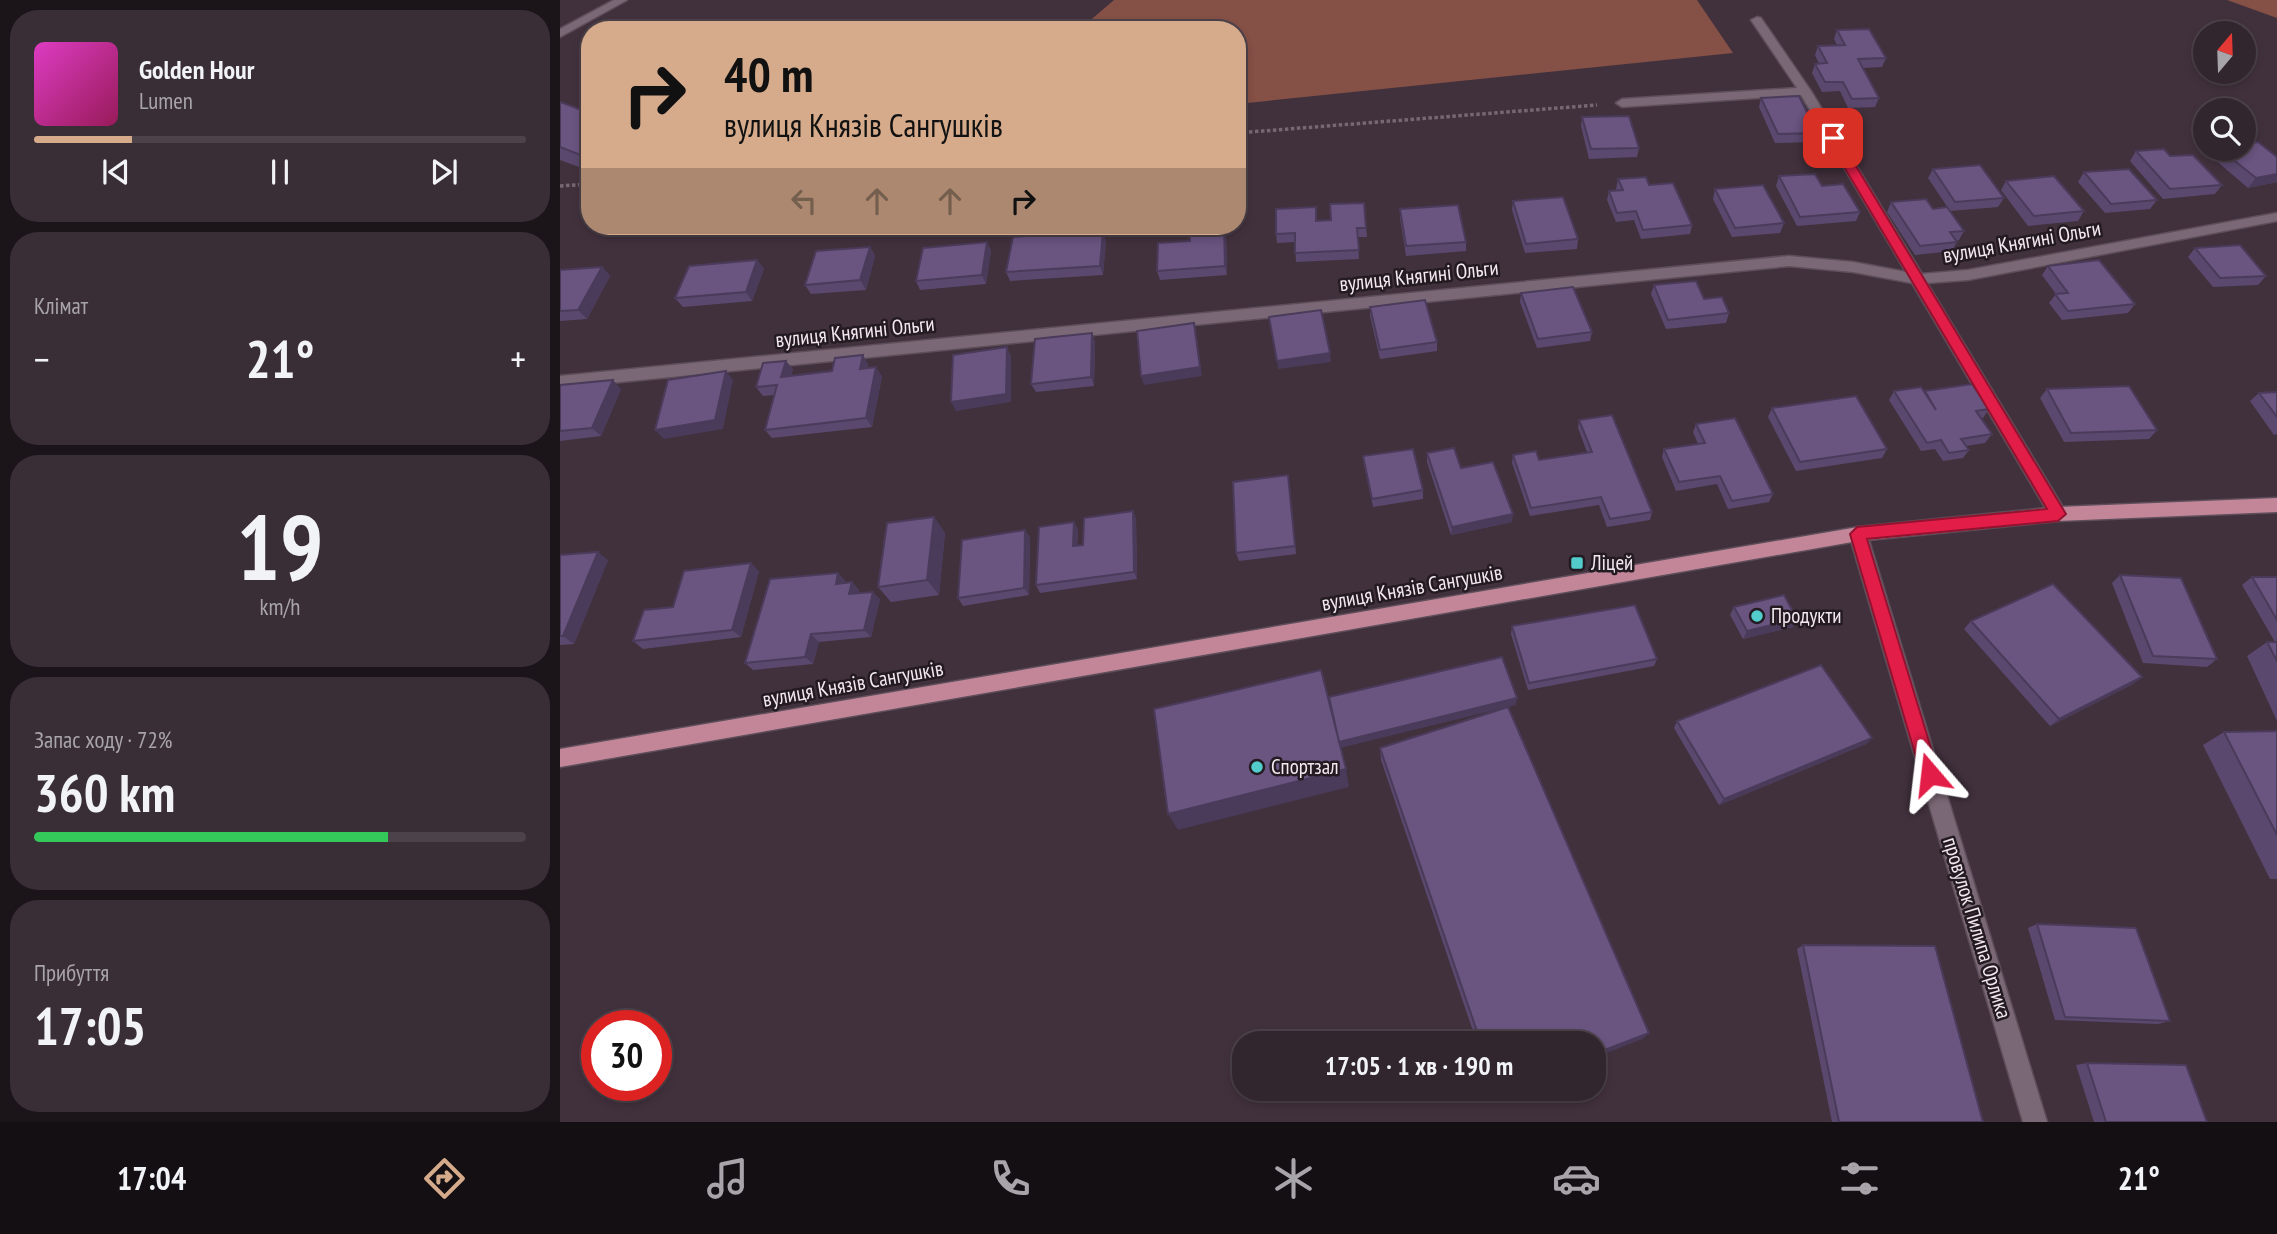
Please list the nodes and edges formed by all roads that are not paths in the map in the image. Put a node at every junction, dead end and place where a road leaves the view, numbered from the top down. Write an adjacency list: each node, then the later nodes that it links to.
1 (622, 0): 3 (street)
2 (1757, 20): 6 (street)
3 (584, 21)
4 (581, 22): 5 (street)
5 (560, 34)
6 (1805, 91): 7 (street); 9 (street)
7 (1622, 103)
8 (2277, 217): 9 (street, вулиця Княгині Ольги)
9 (1919, 279): 10 (street, вулиця Княгині Ольги); 12 (street)
10 (560, 382)
11 (2277, 505): 12 (main road, вулиця Князів Сангушків)
12 (2058, 514): 13 (main road, вулиця Князів Сангушків)
13 (1857, 534): 14 (main road, вулиця Князів Сангушків); 15 (street, провулок Пилипа Орлика)
14 (560, 758)
15 (2035, 1122)

